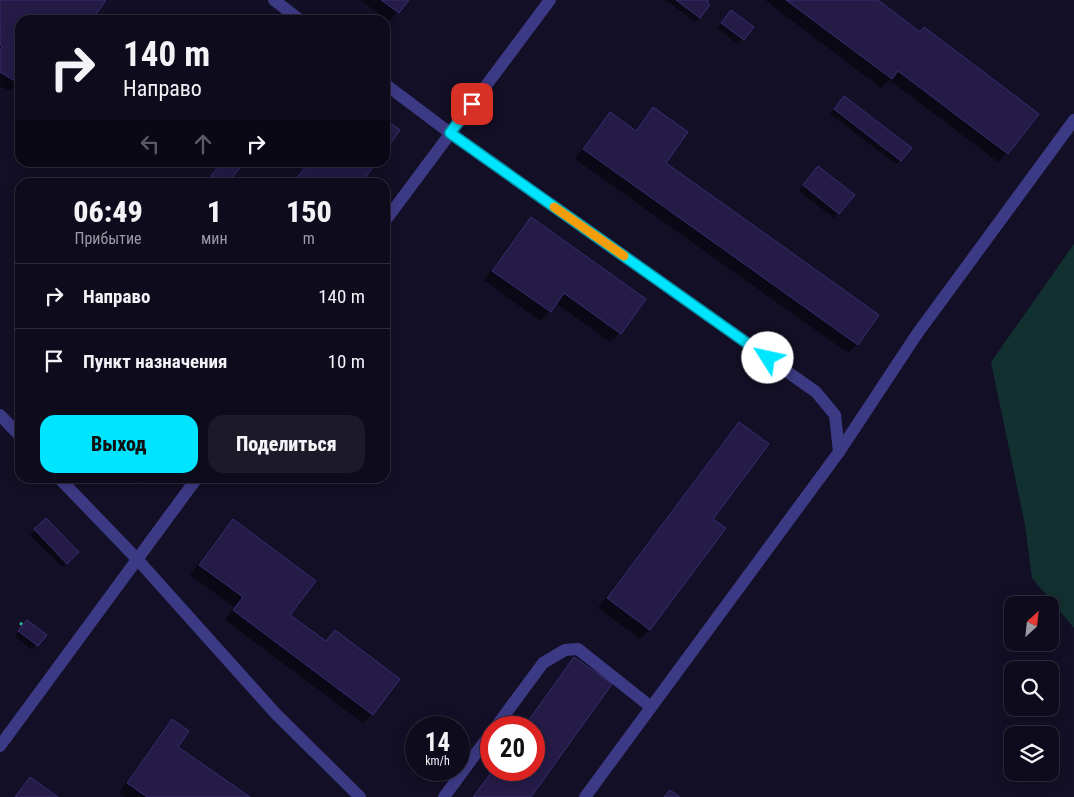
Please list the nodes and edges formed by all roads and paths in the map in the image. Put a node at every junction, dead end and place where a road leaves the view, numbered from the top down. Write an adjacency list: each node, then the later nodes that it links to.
1 (274, 0): 3 (lane)
2 (550, 0): 6 (lane)
3 (294, 15)
4 (390, 88): 6 (lane)
5 (1074, 120): 10 (lane)
6 (450, 133): 7 (lane); 10 (lane)
7 (390, 214)
8 (0, 415): 9 (lane)
9 (15, 431)
10 (839, 452): 14 (lane)
11 (64, 483): 13 (lane)
12 (193, 483): 13 (lane)
13 (137, 559): 16 (lane); 18 (lane)
14 (651, 707): 15 (lane); 20 (lane)
15 (504, 716)
16 (0, 746)
17 (480, 748): 19 (lane)
18 (360, 797)
19 (444, 797)
20 (585, 797)

